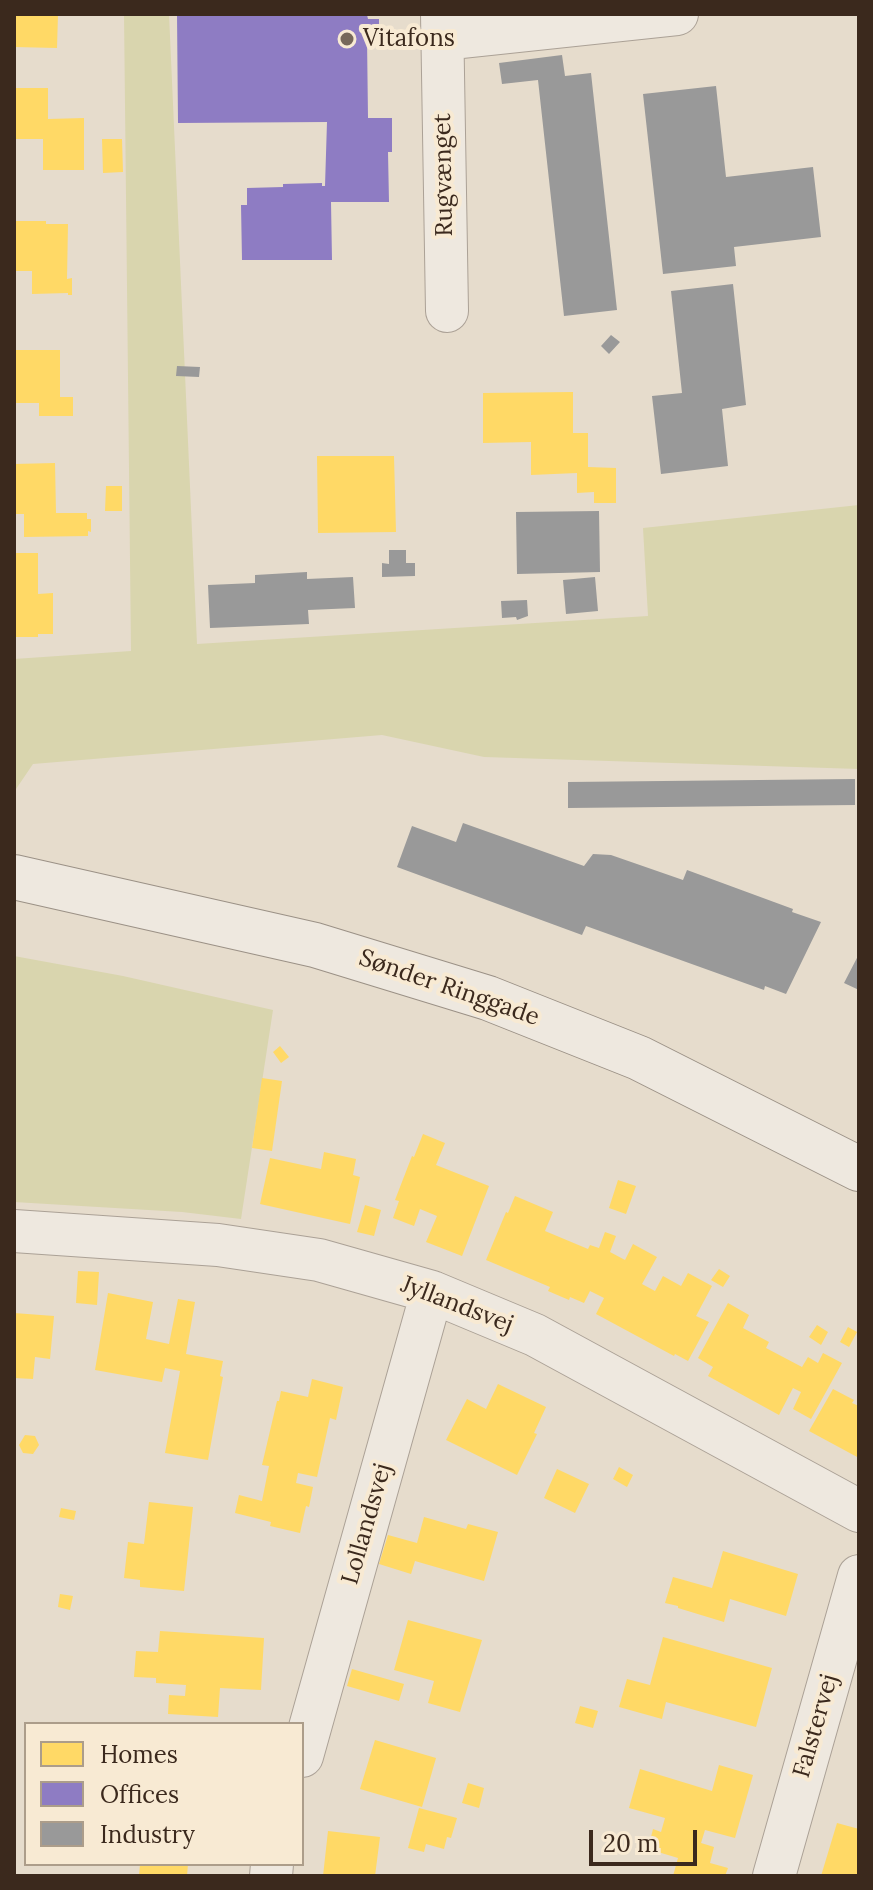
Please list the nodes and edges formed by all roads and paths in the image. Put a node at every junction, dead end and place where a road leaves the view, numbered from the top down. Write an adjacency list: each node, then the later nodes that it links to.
1 (677, 14): 2 (street, Rugvænget)
2 (442, 27): 3 (street, Rugvænget)
3 (447, 311)
4 (14, 877): 5 (street, Sønder Ringgade)
5 (859, 1169)
6 (14, 1231): 7 (street, Jyllandsvej)
7 (432, 1292): 8 (street, Jyllandsvej); 10 (street, Lollandsvej)
8 (859, 1511)
9 (859, 1576): 11 (street, Falstervej)
10 (304, 1749)
11 (774, 1876)

